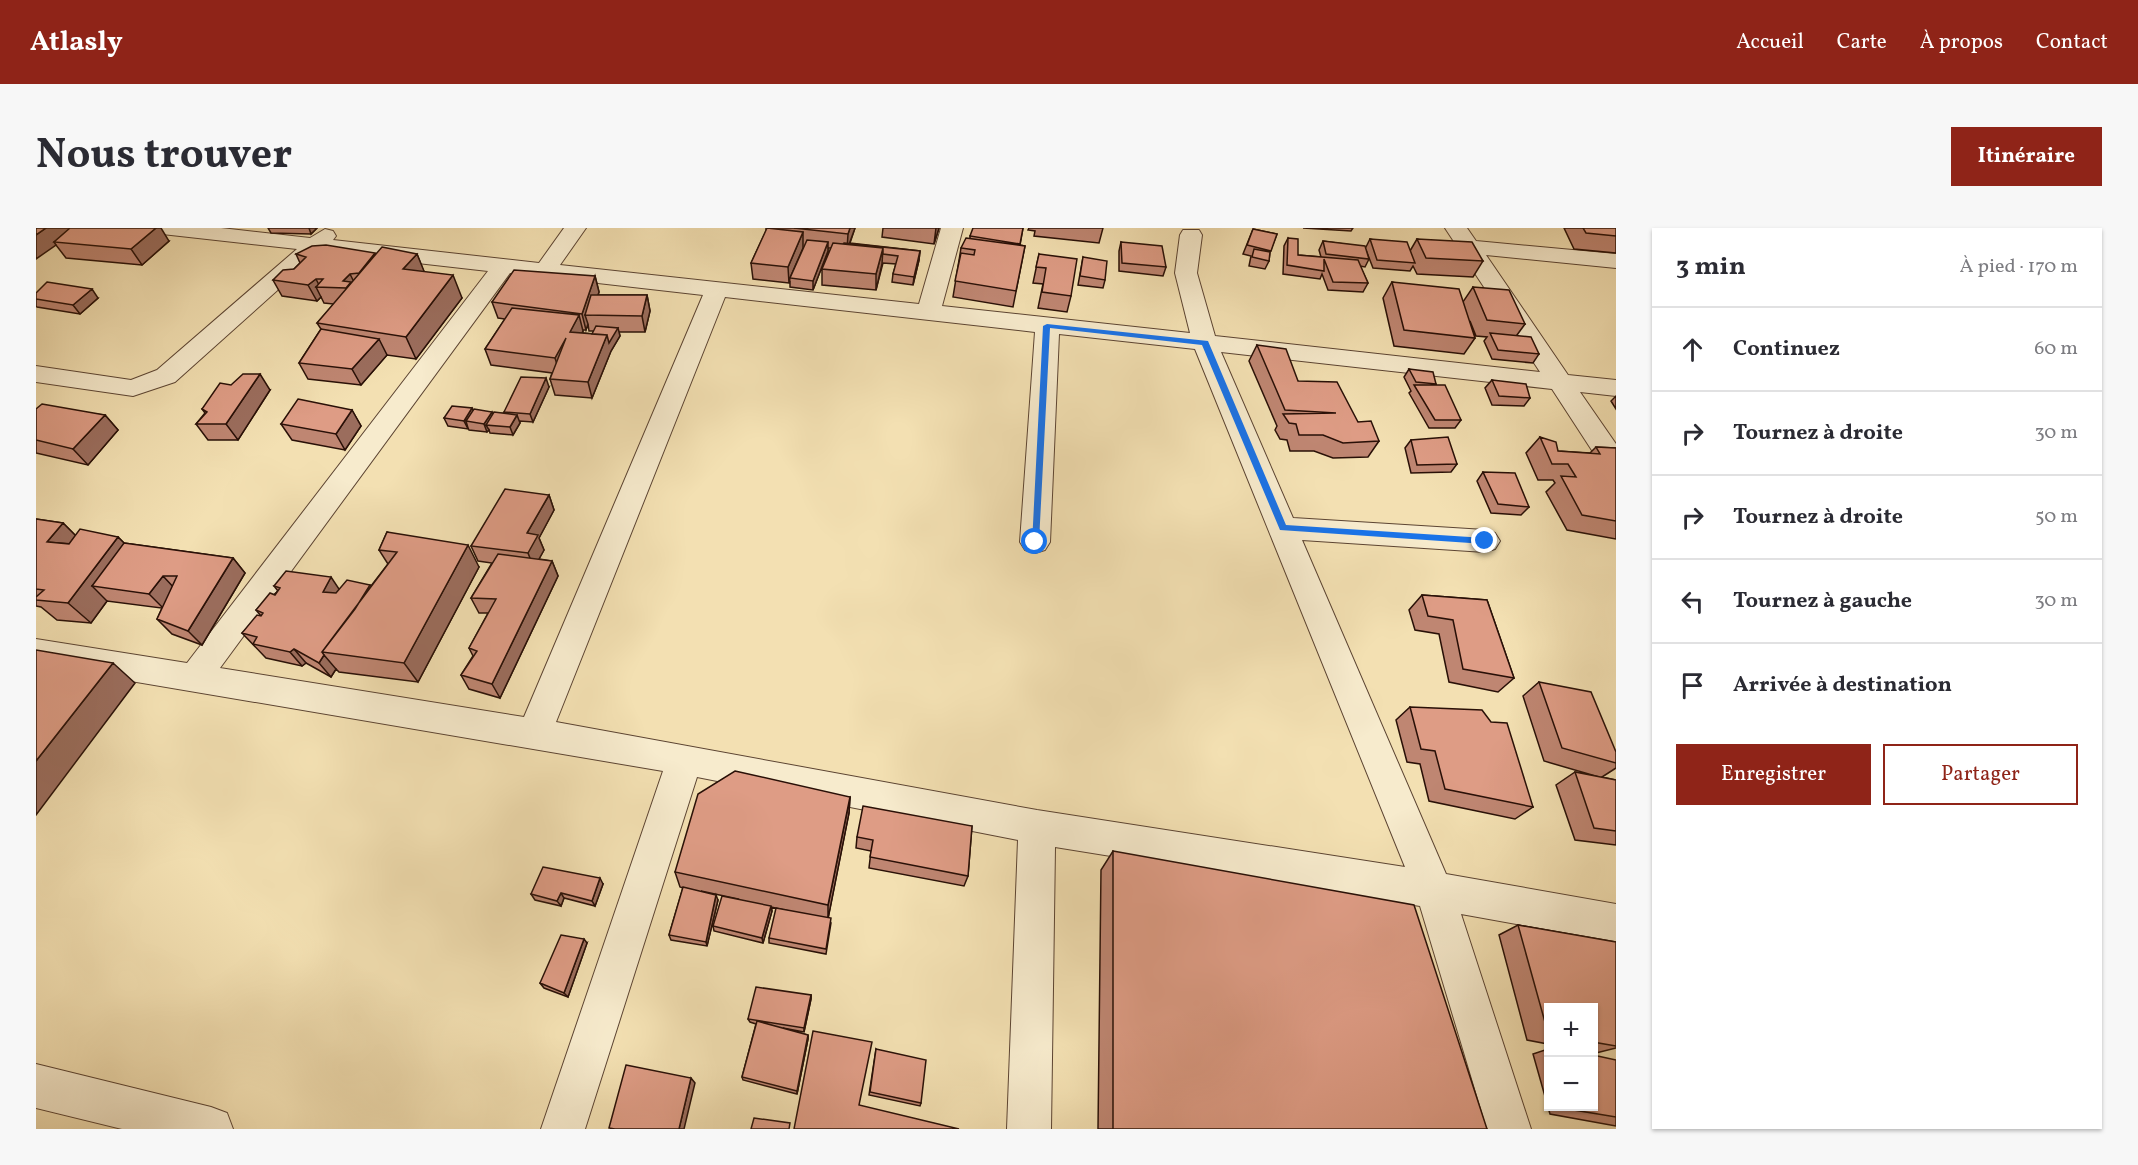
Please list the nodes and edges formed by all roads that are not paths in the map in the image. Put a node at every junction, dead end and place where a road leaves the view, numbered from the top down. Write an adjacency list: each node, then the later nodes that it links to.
1 (162, 228): 7 (street)
2 (332, 228): 7 (street)
3 (575, 228): 10 (street)
4 (952, 228): 12 (street)
5 (1191, 235): 14 (street)
6 (1463, 238): 8 (street); 16 (street)
7 (314, 246): 9 (street); 15 (street)
8 (1616, 261)
9 (503, 267): 10 (street); 23 (street)
10 (544, 272): 11 (street)
11 (717, 290): 12 (street); 24 (street)
12 (928, 313): 13 (street)
13 (1047, 326): 14 (street); 21 (street)
14 (1205, 343): 16 (street); 19 (street)
15 (36, 374)
16 (1560, 382): 17 (street); 18 (street)
17 (1616, 388)
18 (1616, 465)
19 (1283, 528): 20 (street); 27 (street)
20 (1485, 541)
21 (1035, 542)
22 (36, 652): 23 (street)
23 (194, 678): 24 (street)
24 (534, 733): 25 (street)
25 (685, 759): 26 (street); 31 (street)
26 (1037, 827): 27 (street); 32 (street)
27 (1434, 890): 28 (street); 33 (street)
28 (1616, 923)
29 (36, 1086): 30 (street)
30 (211, 1129)
31 (563, 1129)
32 (1029, 1129)
33 (1509, 1129)

